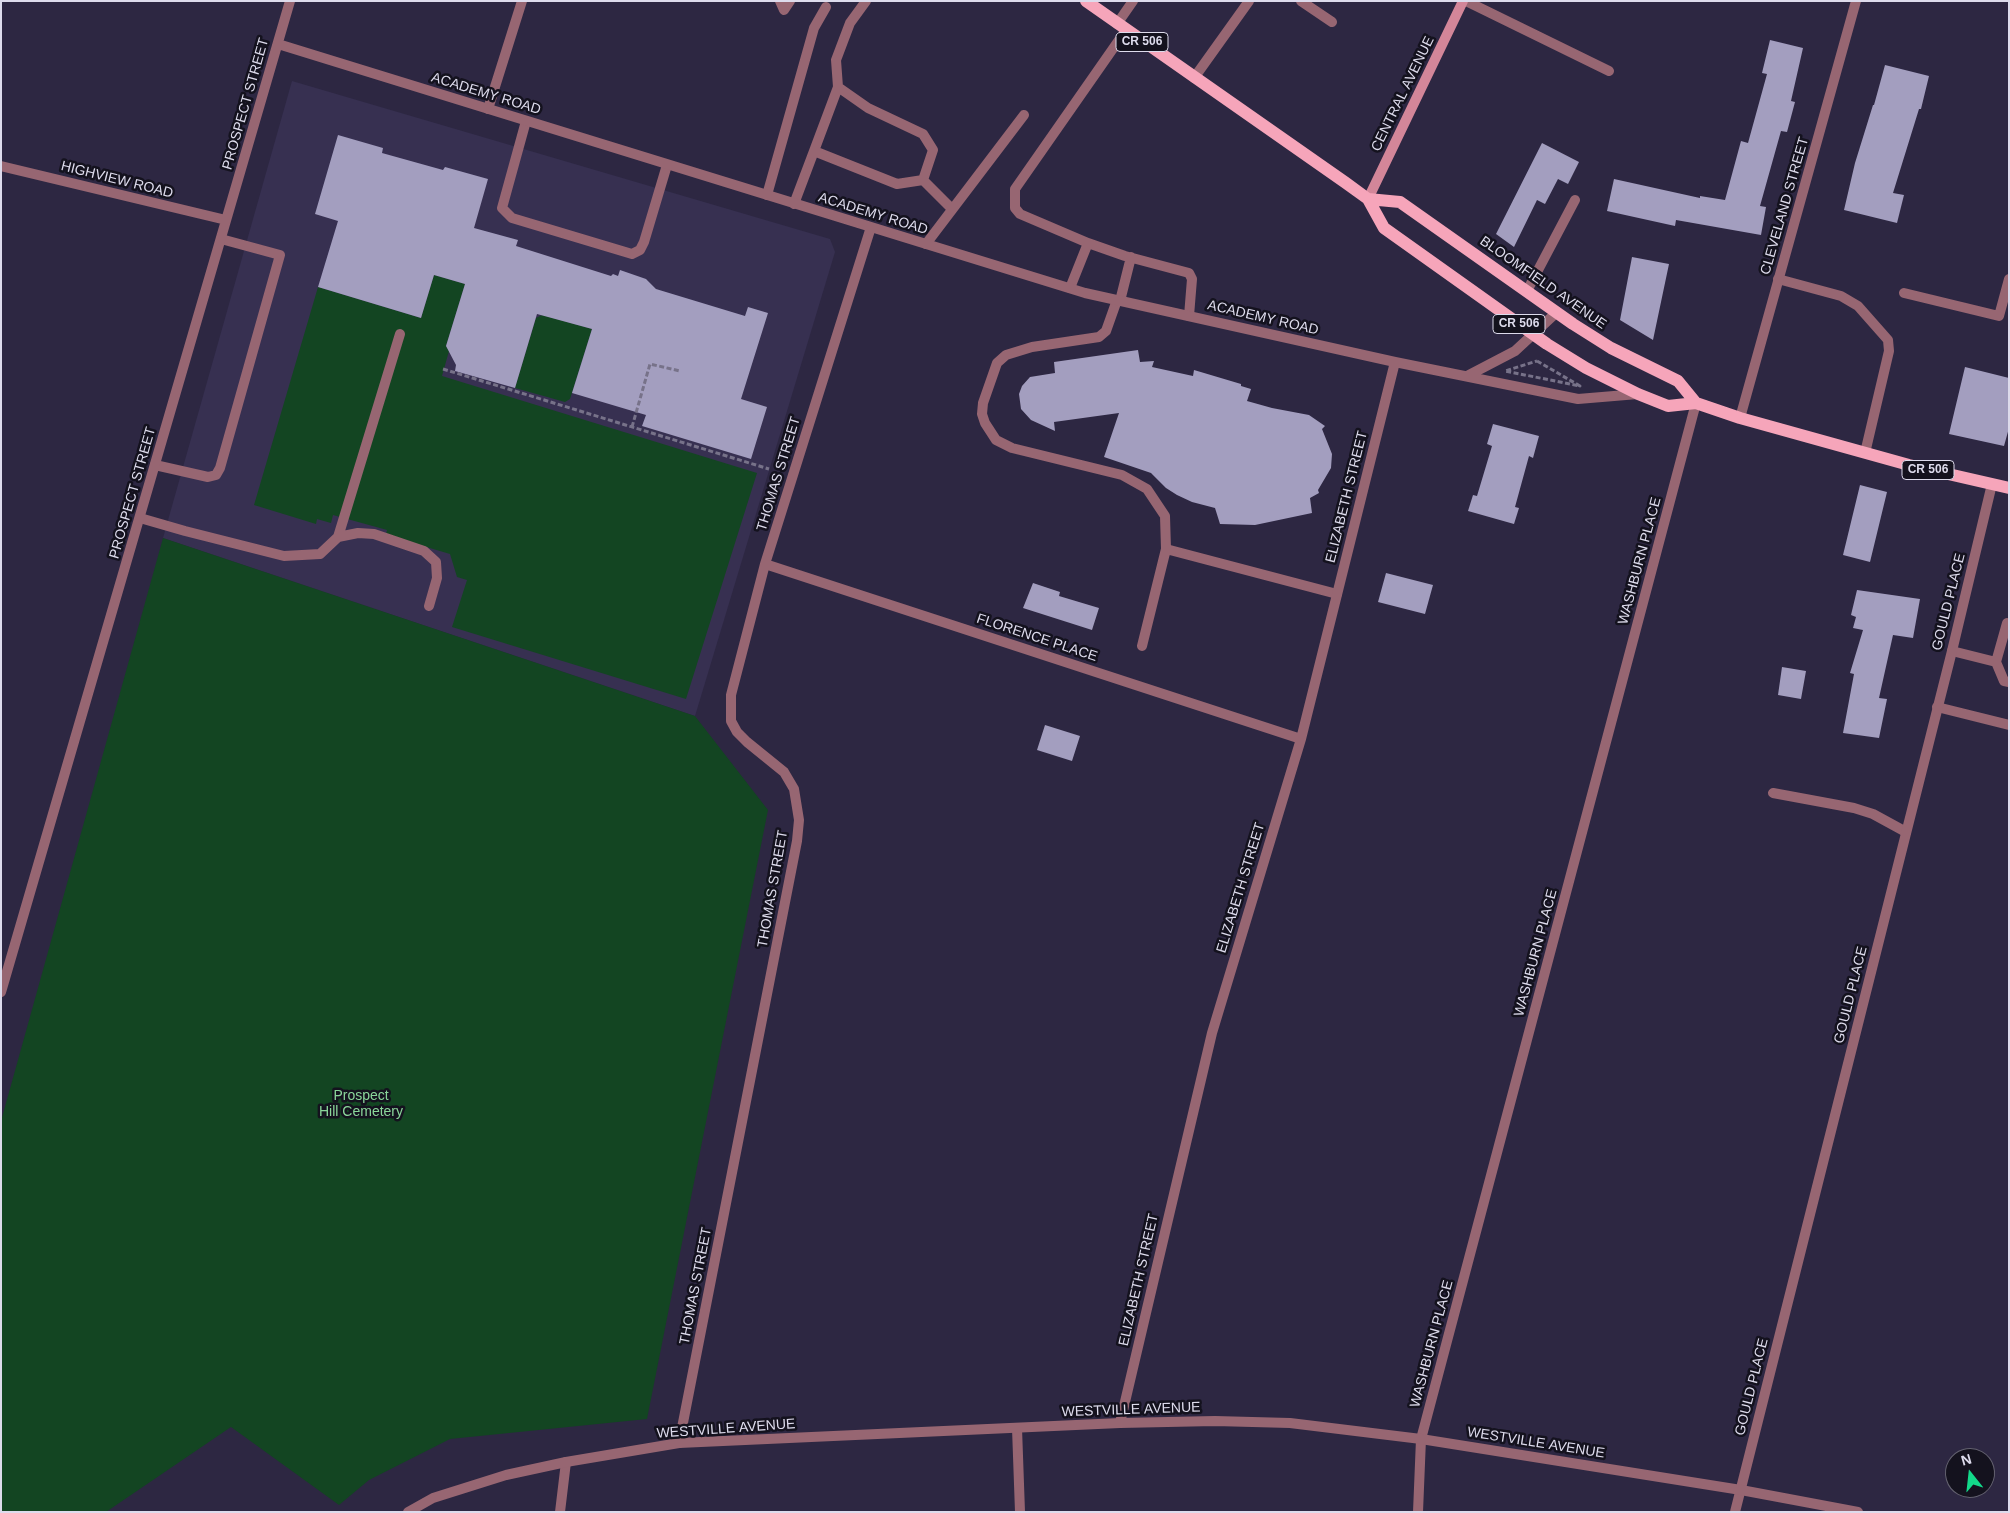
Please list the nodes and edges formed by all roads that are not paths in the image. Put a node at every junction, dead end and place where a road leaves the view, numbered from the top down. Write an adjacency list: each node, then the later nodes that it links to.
1 (290, 1): 15 (street, PROSPECT STREET)
2 (522, 1): 19 (street)
3 (780, 1): 4 (street)
4 (790, 1)
5 (866, 1): 18 (street)
6 (1086, 1): 14 (main road, BLOOMFIELD AVENUE / CR 506)
7 (1133, 1): 14 (street)
8 (1249, 1): 17 (street)
9 (1302, 1): 13 (street)
10 (1464, 1): 16 (street); 27 (main road, CENTRAL AVENUE)
11 (1856, 1): 37 (street, CLEVELAND STREET)
12 (826, 7): 26 (street)
13 (1332, 22)
14 (1122, 27): 17 (main road, BLOOMFIELD AVENUE / CR 506); 34 (street)
15 (278, 44): 19 (street, ACADEMY ROAD); 31 (street, PROSPECT STREET)
16 (1609, 71)
17 (1194, 78): 27 (main road, BLOOMFIELD AVENUE / CR 506)
18 (838, 87): 22 (street); 25 (street)
19 (488, 109): 21 (street, ACADEMY ROAD)
20 (1024, 115): 30 (street)
21 (526, 121): 23 (street, ACADEMY ROAD); 23 (street)
22 (814, 150): 25 (street); 29 (street)
23 (667, 165): 26 (street, ACADEMY ROAD)
24 (1, 166): 31 (street, HIGHVIEW ROAD)
25 (923, 180): 30 (street)
26 (767, 195): 29 (street, ACADEMY ROAD)
27 (1368, 199): 40 (main road, BLOOMFIELD AVENUE / CR 506); 47 (main road, BLOOMFIELD AVENUE / CR 506)
28 (1575, 200): 40 (street)
29 (794, 204): 32 (street, ACADEMY ROAD)
30 (952, 209): 35 (street)
31 (226, 220): 33 (street, PROSPECT STREET)
32 (871, 227): 35 (street, ACADEMY ROAD); 60 (street, THOMAS STREET)
33 (221, 239): 54 (street, PROSPECT STREET); 54 (street)
34 (1088, 243): 36 (street); 39 (street)
35 (926, 244): 39 (street, ACADEMY ROAD)
36 (1131, 257): 42 (street); 44 (street)
37 (1778, 279): 52 (street, CLEVELAND STREET); 53 (street)
38 (2009, 279): 45 (street)
39 (1070, 288): 42 (street, ACADEMY ROAD)
40 (1527, 291): 43 (main road, BLOOMFIELD AVENUE / CR 506)
41 (1904, 293): 45 (street)
42 (1118, 300): 44 (street, ACADEMY ROAD); 59 (street)
43 (1557, 312): 47 (street); 51 (main road, BLOOMFIELD AVENUE / CR 506)
44 (1189, 316): 48 (street, ACADEMY ROAD)
45 (2004, 317)
46 (400, 334): 58 (street)
47 (1533, 334): 49 (street); 50 (main road, BLOOMFIELD AVENUE / CR 506)
48 (1395, 362): 49 (street, ACADEMY ROAD); 61 (street, ELIZABETH STREET)
49 (1469, 375): 50 (street, ACADEMY ROAD)
50 (1638, 394): 51 (main road, BLOOMFIELD AVENUE / CR 506)
51 (1696, 403): 52 (main road, BLOOMFIELD AVENUE / CR 506); 76 (street, WASHBURN PLACE)
52 (1740, 418): 53 (main road, BLOOMFIELD AVENUE / CR 506)
53 (1865, 453): 55 (main road, BLOOMFIELD AVENUE / CR 506)
54 (155, 465): 57 (street, PROSPECT STREET)
55 (1992, 484): 56 (main road, BLOOMFIELD AVENUE / CR 506); 65 (street, GOULD PLACE)
56 (2009, 488)
57 (140, 518): 58 (street); 73 (street, PROSPECT STREET)
58 (338, 537): 62 (street)
59 (1166, 549): 61 (street); 64 (street)
60 (765, 564): 70 (street, FLORENCE PLACE); 77 (street, THOMAS STREET)
61 (1337, 594): 70 (street, ELIZABETH STREET)
62 (429, 606)
63 (2009, 624): 66 (street)
64 (1142, 646)
65 (1952, 652): 66 (street); 68 (street, GOULD PLACE)
66 (1996, 662): 67 (street)
67 (2009, 682)
68 (1937, 707): 69 (street); 72 (street, GOULD PLACE)
69 (2009, 725)
70 (1301, 739): 74 (street, ELIZABETH STREET)
71 (1773, 793): 72 (street)
72 (1906, 832): 79 (street, GOULD PLACE)
73 (1, 992)
74 (1120, 1423): 75 (street, WESTVILLE AVENUE); 76 (street, WESTVILLE AVENUE)
75 (1017, 1428): 77 (street, WESTVILLE AVENUE); 82 (street)
76 (1421, 1439): 79 (street, WESTVILLE AVENUE); 83 (street, WASHBURN PLACE)
77 (679, 1443): 78 (street, WESTVILLE AVENUE)
78 (566, 1462): 80 (street, WESTVILLE AVENUE); 81 (street)
79 (1740, 1490): 84 (street, GOULD PLACE); 85 (street, WESTVILLE AVENUE)
80 (408, 1512)
81 (560, 1512)
82 (1020, 1512)
83 (1418, 1512)
84 (1736, 1512)
85 (1858, 1512)

